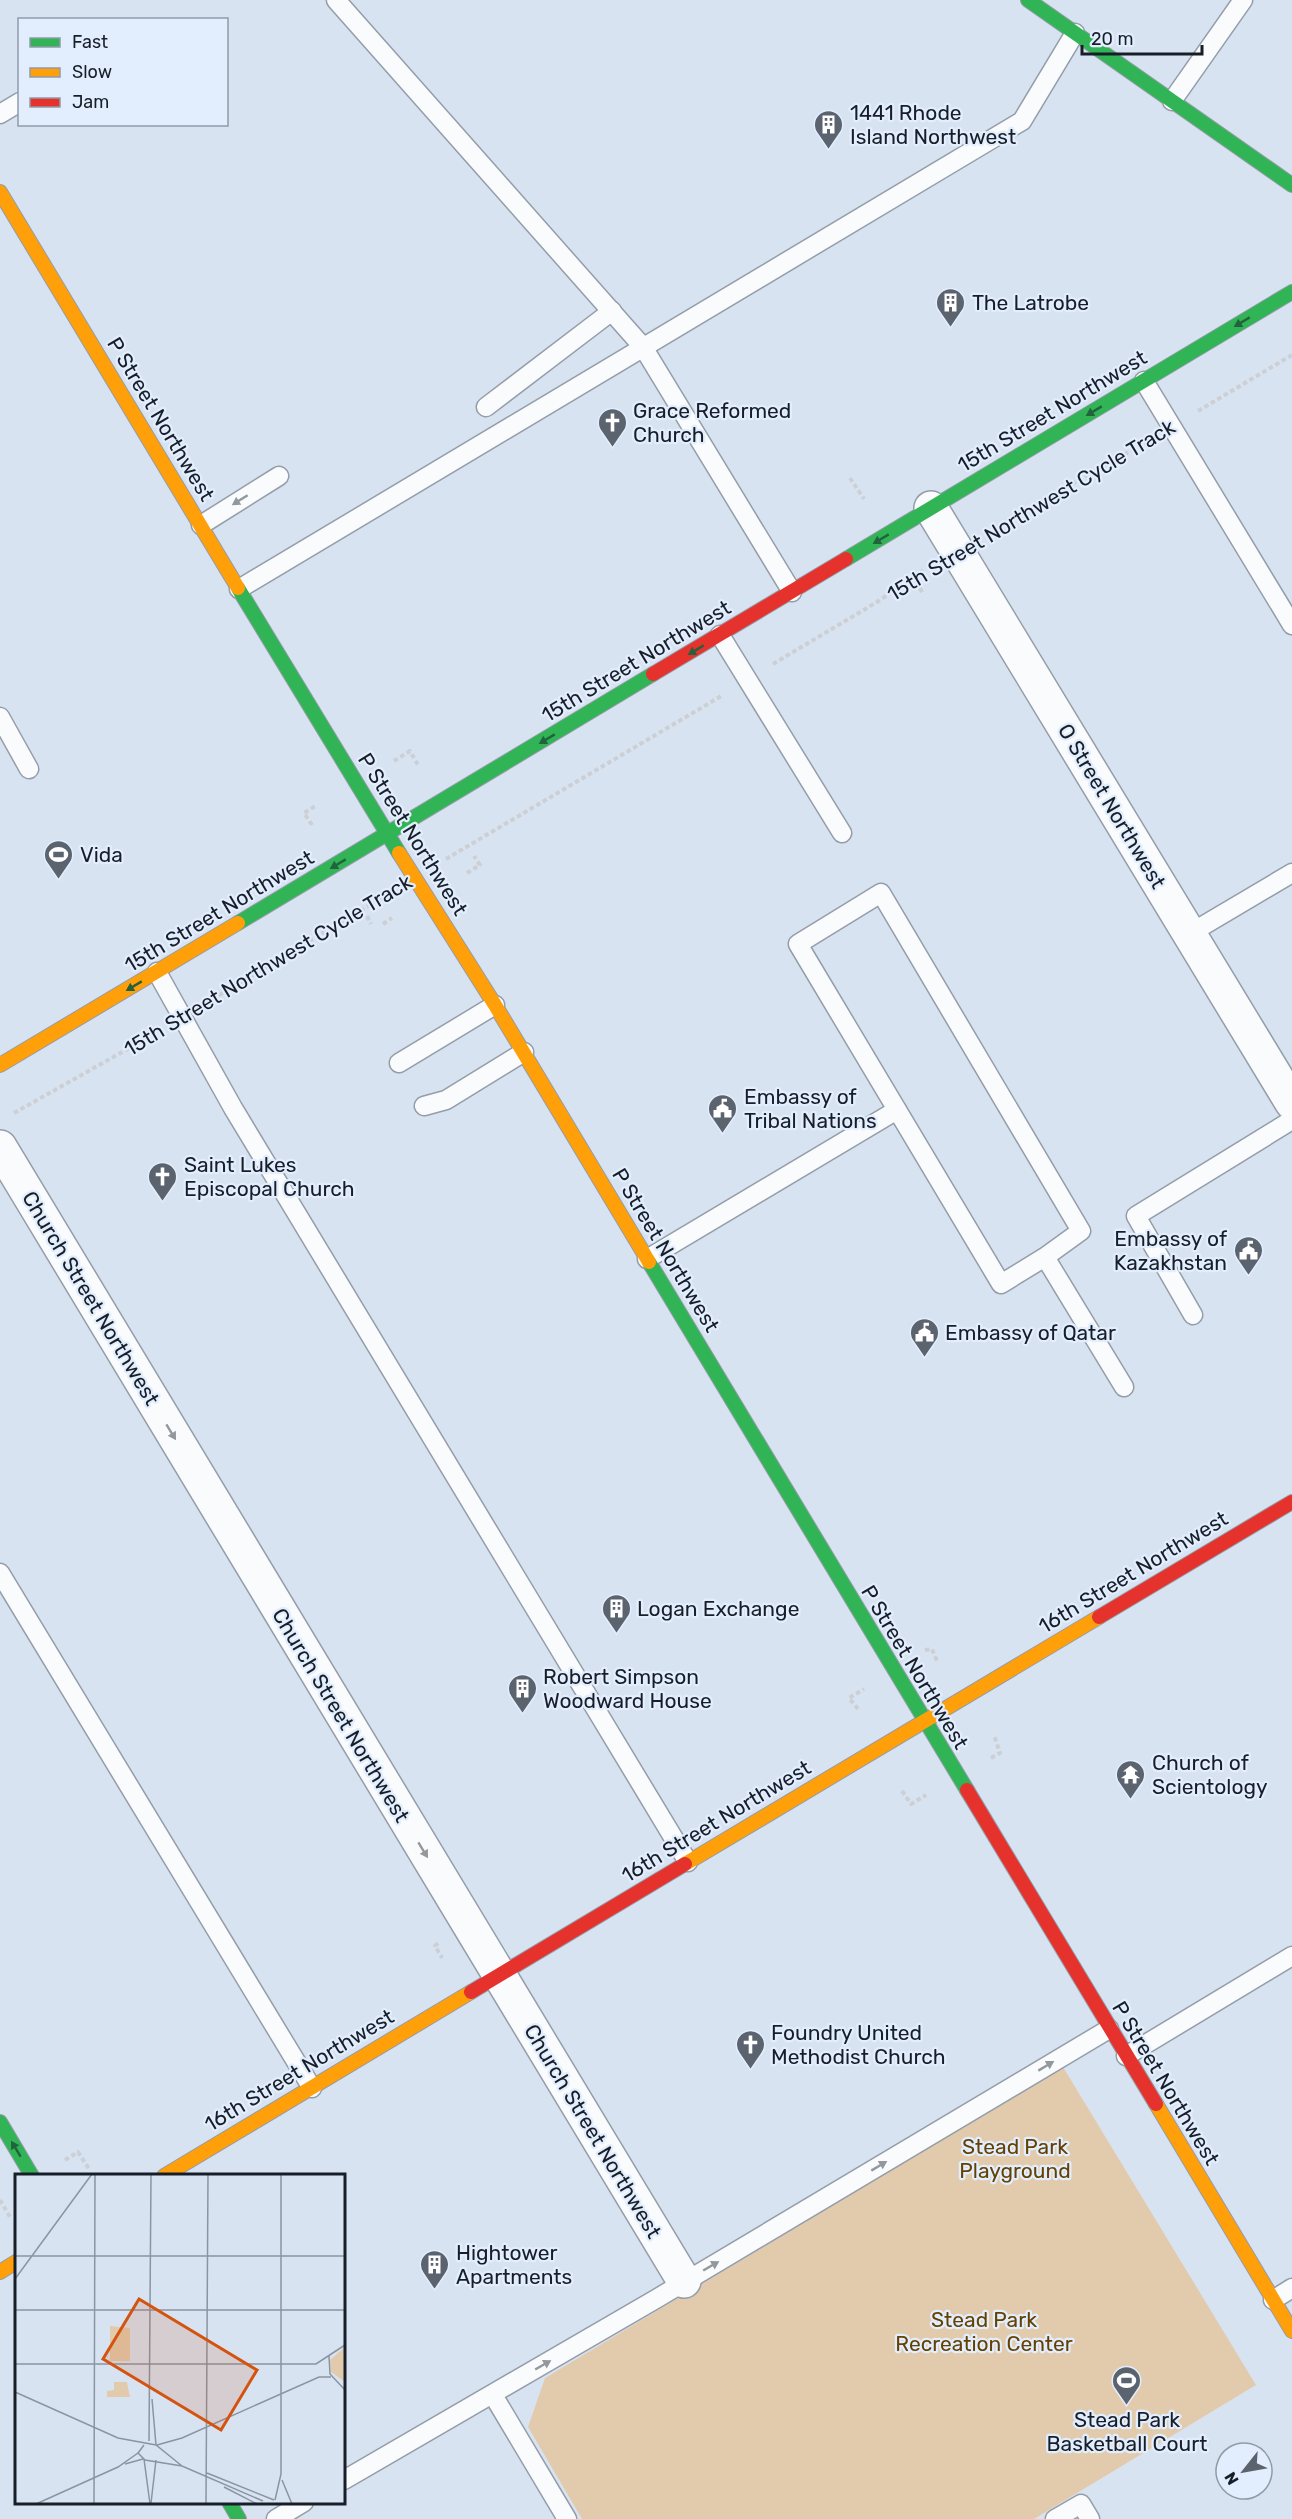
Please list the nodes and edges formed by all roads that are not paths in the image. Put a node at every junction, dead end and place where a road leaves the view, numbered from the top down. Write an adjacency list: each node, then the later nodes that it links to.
1 (336, 0): 11 (lane)
2 (1028, 0): 4 (main road)
3 (1243, 0): 5 (lane)
4 (1075, 33): 5 (main road); 12 (lane)
5 (1172, 101): 8 (main road)
6 (18, 103): 7 (lane)
7 (0, 114)
8 (1292, 185)
9 (0, 192): 17 (main road, P Street Northwest)
10 (1292, 292): 13 (main road, 15th Street Northwest, one-way to 13)
11 (612, 311): 12 (lane); 14 (lane)
12 (643, 347): 18 (lane); 19 (lane)
13 (1144, 381): 16 (main road, 15th Street Northwest, one-way to 16); 20 (lane)
14 (486, 407)
15 (279, 476): 17 (lane, one-way to 17)
16 (931, 508): 19 (main road, 15th Street Northwest, one-way to 19); 27 (street, O Street Northwest)
17 (201, 525): 18 (main road, P Street Northwest)
18 (239, 589): 25 (main road, P Street Northwest)
19 (792, 592): 21 (main road, 15th Street Northwest)
20 (1292, 625)
21 (720, 635): 24 (lane); 25 (main road, 15th Street Northwest, one-way to 25)
22 (0, 717): 23 (lane)
23 (29, 768)
24 (842, 833)
25 (388, 834): 28 (main road, 15th Street Northwest, one-way to 28); 29 (main road, P Street Northwest)
26 (1292, 873): 27 (lane)
27 (1189, 934): 33 (street, O Street Northwest)
28 (158, 972): 32 (main road, 15th Street Northwest, one-way to 32); 46 (lane)
29 (495, 1005): 30 (main road, P Street Northwest); 31 (lane)
30 (524, 1052): 35 (lane); 40 (main road, P Street Northwest)
31 (399, 1063)
32 (0, 1065)
33 (1283, 1070): 34 (street, O Street Northwest)
34 (1292, 1103)
35 (424, 1106)
36 (897, 1110): 39 (lane); 39 (lane); 40 (lane)
37 (1292, 1120): 41 (lane)
38 (0, 1148): 48 (street, Church Street Northwest, one-way to 48)
39 (1045, 1257): 42 (lane)
40 (647, 1259): 45 (main road, P Street Northwest)
41 (1193, 1315)
42 (1124, 1387)
43 (1291, 1502): 45 (main road, 16th Street Northwest)
44 (0, 1573): 51 (lane)
45 (924, 1721): 46 (main road, 16th Street Northwest); 49 (main road, P Street Northwest)
46 (688, 1862): 48 (main road, 16th Street Northwest)
47 (1292, 1956): 50 (lane)
48 (498, 1975): 51 (main road, 16th Street Northwest); 57 (street, Church Street Northwest)
49 (1109, 2029): 50 (main road, P Street Northwest); 57 (lane, one-way to 49)
50 (1126, 2056): 59 (main road, P Street Northwest)
51 (312, 2088): 54 (main road, 16th Street Northwest)
52 (0, 2122): 53 (main road, one-way to 52)
53 (31, 2174)
54 (166, 2174)
55 (15, 2263): 56 (main road)
56 (0, 2272)
57 (684, 2281): 61 (lane, one-way to 57)
58 (1292, 2288): 59 (lane)
59 (1274, 2300): 60 (main road, P Street Northwest)
60 (1292, 2331)
61 (493, 2394): 62 (lane); 67 (lane)
62 (345, 2479)
63 (230, 2504): 65 (main road)
64 (301, 2504): 66 (lane)
65 (239, 2519)
66 (276, 2519)
67 (567, 2519)
68 (1055, 2519): 69 (lane)
69 (1090, 2519)

